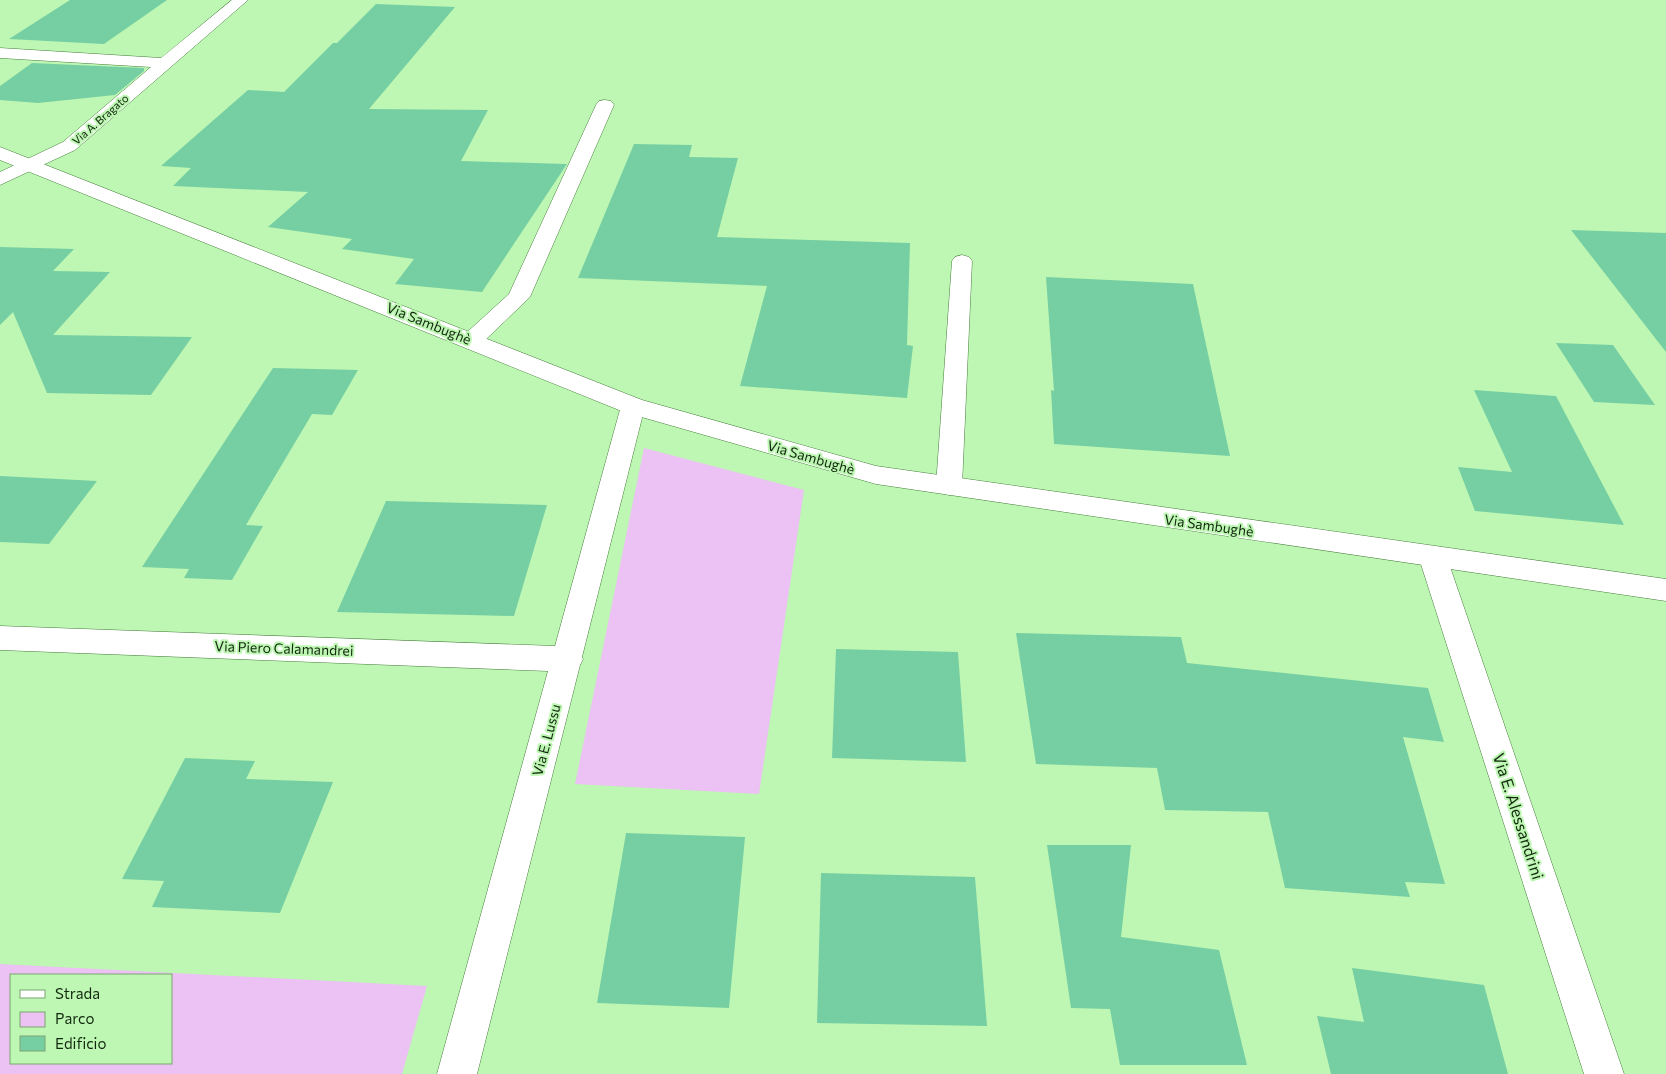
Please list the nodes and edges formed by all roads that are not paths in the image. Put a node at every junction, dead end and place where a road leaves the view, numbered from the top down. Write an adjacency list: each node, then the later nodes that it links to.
1 (241, 0): 3 (street, Via A. Bragato)
2 (0, 53): 3 (street)
3 (165, 63): 6 (street, Via A. Bragato)
4 (604, 105): 9 (street)
5 (0, 153): 6 (street, Via Sambughè)
6 (30, 165): 7 (street, Via A. Bragato); 9 (street, Via Sambughè)
7 (0, 179)
8 (962, 261): 11 (street)
9 (472, 340): 10 (street, Via Sambughè)
10 (633, 406): 11 (street, Via Sambughè); 15 (street, Via E. Lussu)
11 (948, 486): 12 (street, Via Sambughè)
12 (1433, 558): 13 (street, Via Sambughè); 17 (street, Via E. Alessandrini)
13 (1666, 590)
14 (0, 638): 15 (street, Via Piero Calamandrei)
15 (568, 659): 16 (street, Via E. Lussu)
16 (457, 1074)
17 (1604, 1074)

